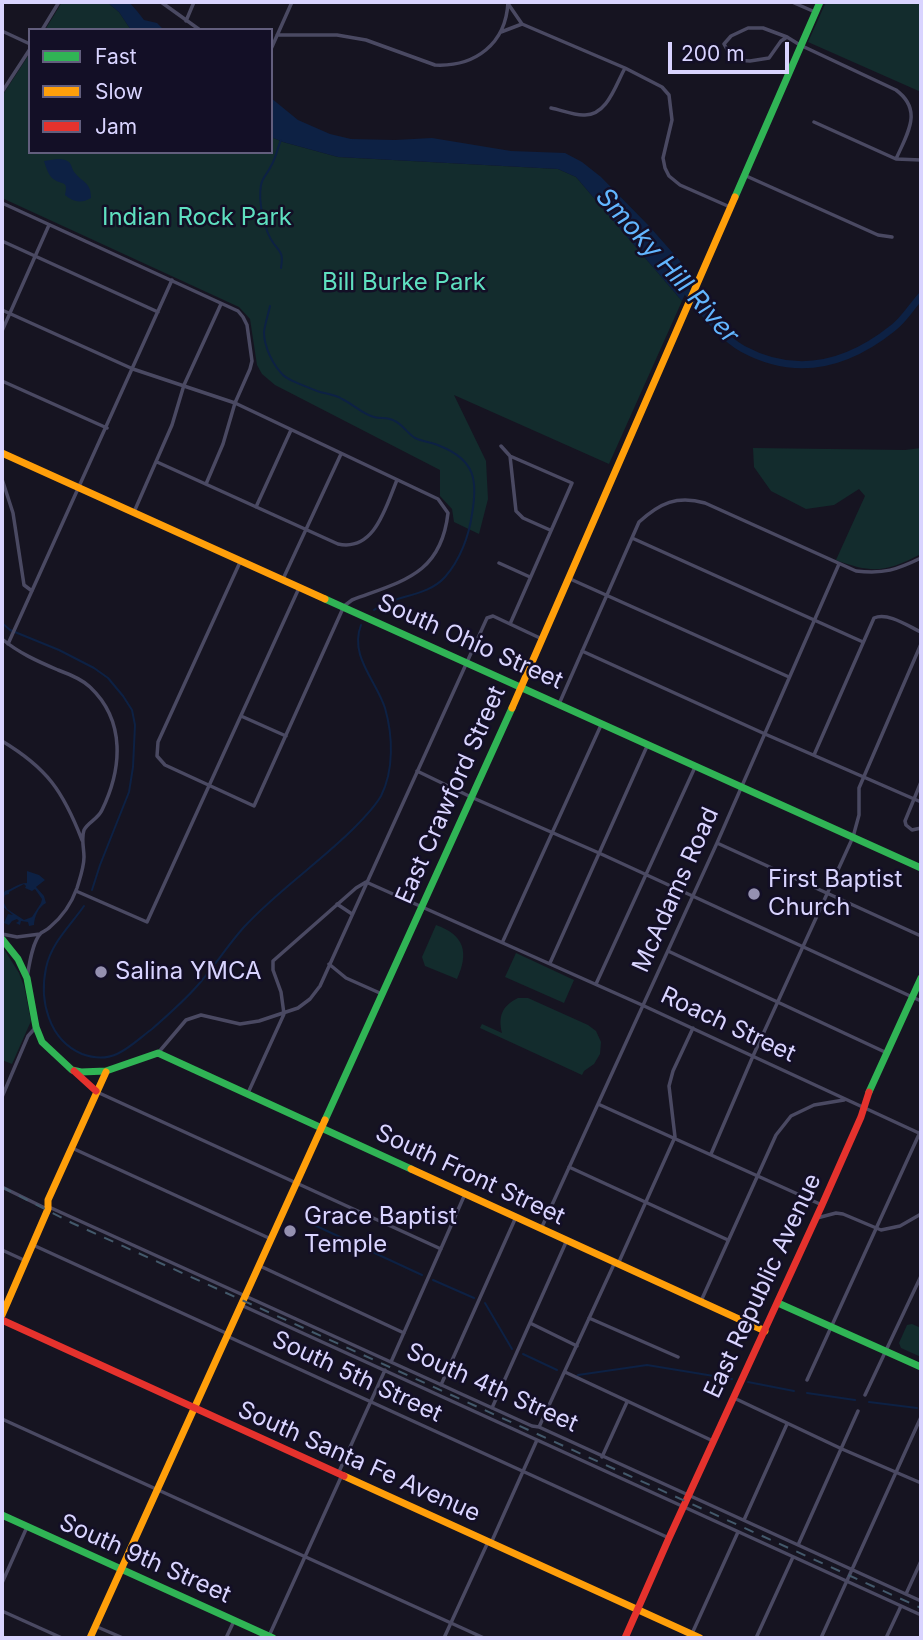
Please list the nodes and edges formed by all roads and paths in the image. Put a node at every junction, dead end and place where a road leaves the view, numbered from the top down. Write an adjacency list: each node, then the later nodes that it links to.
1 (58, 2): 11 (street)
2 (160, 2): 9 (street)
3 (194, 2): 9 (street)
4 (292, 2): 15 (street)
5 (792, 2): 8 (street)
6 (820, 2): 8 (main road, East Crawford Street)
7 (509, 3): 10 (street); 14 (street)
8 (815, 12): 19 (main road, East Crawford Street)
9 (186, 21): 12 (street)
10 (522, 24): 14 (street); 21 (street)
11 (43, 28)
12 (197, 28)
13 (2, 31): 17 (street)
14 (501, 32): 15 (street)
15 (277, 36): 18 (street)
16 (787, 37): 16 (street); 19 (street)
17 (28, 45)
18 (273, 45)
19 (800, 45): 25 (street); 27 (main road, East Crawford Street)
20 (28, 49): 22 (street)
21 (625, 68): 23 (street); 29 (street)
22 (2, 92)
23 (551, 108)
24 (814, 122): 25 (street)
25 (896, 159): 26 (street)
26 (921, 160)
27 (744, 175): 29 (main road, East Crawford Street); 31 (street)
28 (2, 203): 30 (street)
29 (730, 206): 65 (main road, East Crawford Street)
30 (49, 225): 33 (street); 34 (street)
31 (892, 237)
32 (2, 241): 33 (street)
33 (35, 256): 37 (street); 38 (street)
34 (172, 280): 35 (street); 37 (street)
35 (221, 304): 42 (street); 43 (street)
36 (2, 310): 38 (street)
37 (158, 312): 40 (street)
38 (9, 314): 39 (street); 40 (street)
39 (2, 331)
40 (133, 369): 42 (street); 44 (street)
41 (2, 381): 44 (street)
42 (184, 385): 43 (street); 50 (street)
43 (235, 403): 45 (street); 53 (street)
44 (107, 428): 54 (street)
45 (291, 430): 47 (street); 55 (street)
46 (501, 446): 49 (street)
47 (341, 454): 52 (street); 57 (street)
48 (3, 456): 54 (main road, South Ohio Street)
49 (510, 456): 58 (street); 58 (street)
50 (157, 462): 53 (street); 56 (street)
51 (2, 480): 68 (street)
52 (397, 480): 57 (street); 70 (street)
53 (206, 484): 55 (street)
54 (80, 488): 56 (main road, South Ohio Street); 68 (street)
55 (256, 508): 57 (street)
56 (134, 512): 61 (main road, South Ohio Street)
57 (306, 530): 66 (street)
58 (550, 530): 64 (street)
59 (632, 538): 63 (street); 69 (street); 71 (street)
60 (921, 558): 63 (street)
61 (241, 560): 66 (main road, South Ohio Street); 95 (street)
62 (499, 563): 64 (street)
63 (839, 564): 71 (street, McAdams Road)
64 (530, 577): 72 (street)
65 (568, 578): 69 (street); 75 (main road, East Crawford Street)
66 (283, 579): 67 (main road, South Ohio Street)
67 (300, 586): 70 (main road, South Ohio Street); 84 (street)
68 (32, 591): 77 (street)
69 (607, 595): 79 (street); 81 (street)
70 (344, 606): 80 (main road, South Ohio Street); 87 (street)
71 (814, 621): 76 (street); 81 (street, McAdams Road)
72 (510, 624): 75 (street); 80 (street)
73 (921, 632): 76 (street)
74 (2, 639): 77 (street)
75 (542, 639): 82 (main road, East Crawford Street)
76 (863, 642): 90 (street)
77 (8, 644): 100 (street)
78 (921, 644): 93 (street)
79 (582, 651): 83 (street); 86 (street)
80 (467, 662): 82 (main road, South Ohio Street); 92 (street)
81 (789, 677): 86 (street, McAdams Road)
82 (522, 687): 83 (main road, South Ohio Street); 97 (main road, East Crawford Street)
83 (559, 704): 85 (main road, South Ohio Street)
84 (241, 716): 87 (street); 95 (street)
85 (602, 723): 89 (main road, South Ohio Street); 103 (street)
86 (765, 734): 90 (street); 96 (street, McAdams Road)
87 (286, 736): 95 (street)
88 (2, 741): 101 (street)
89 (648, 744): 91 (main road, South Ohio Street); 107 (street)
90 (814, 755): 93 (street)
91 (696, 765): 96 (main road, South Ohio Street); 109 (street)
92 (417, 771): 97 (street); 110 (street)
93 (863, 777): 98 (street); 104 (street)
94 (921, 782): 98 (street)
95 (209, 786): 111 (street)
96 (742, 786): 104 (main road, South Ohio Street); 106 (street, McAdams Road)
97 (471, 797): 103 (street); 115 (main road, East Crawford Street)
98 (914, 799): 99 (street); 102 (street)
99 (921, 802)
100 (88, 825): 101 (street); 105 (street)
101 (77, 826): 105 (street)
102 (921, 828)
103 (552, 832): 107 (street); 120 (street)
104 (853, 837): 108 (main road, South Ohio Street); 112 (street)
105 (83, 842): 111 (street)
106 (717, 843): 112 (street); 113 (street, McAdams Road)
107 (599, 853): 109 (street); 123 (street)
108 (921, 868)
109 (645, 875): 113 (street); 127 (street)
110 (366, 882): 114 (street); 115 (street, Roach Street); 116 (street)
111 (76, 891): 117 (street)
112 (827, 894): 118 (street); 121 (street)
113 (692, 897): 121 (street); 122 (street, McAdams Road)
114 (337, 904): 116 (street); 133 (street)
115 (422, 906): 120 (street, Roach Street); 128 (main road, East Crawford Street)
116 (352, 914): 124 (street)
117 (40, 934): 119 (street); 125 (street)
118 (921, 936)
119 (2, 937): 125 (main road)
120 (502, 942): 123 (street, Roach Street)
121 (803, 947): 129 (street); 131 (street)
122 (668, 951): 131 (street); 132 (street, McAdams Road)
123 (550, 963): 127 (street, Roach Street)
124 (330, 964): 128 (street); 133 (street)
125 (27, 978): 134 (main road)
126 (921, 978): 129 (main road, East Republic Avenue)
127 (596, 984): 132 (street, Roach Street)
128 (382, 994): 149 (main road, East Crawford Street)
129 (913, 997): 130 (street); 136 (main road, East Republic Avenue)
130 (921, 1001)
131 (778, 1002): 136 (street); 138 (street)
132 (642, 1005): 135 (street, Roach Street); 147 (street, McAdams Road)
133 (284, 1014): 137 (street); 143 (street)
134 (36, 1027): 139 (main road); 144 (street)
135 (693, 1028): 138 (street, Roach Street); 151 (street)
136 (887, 1052): 148 (main road, East Republic Avenue)
137 (158, 1054): 140 (main road); 143 (main road, South Front Street)
138 (753, 1056): 141 (street, Roach Street); 153 (street)
139 (72, 1070): 140 (main road); 142 (main road)
140 (106, 1071): 142 (main road)
141 (825, 1089): 145 (street, Roach Street); 146 (street)
142 (97, 1092): 152 (main road); 156 (street)
143 (247, 1093): 149 (main road, South Front Street)
144 (2, 1097)
145 (846, 1100): 146 (street); 148 (street, Roach Street)
146 (823, 1103): 155 (street)
147 (598, 1104): 151 (street); 154 (street, McAdams Road)
148 (864, 1108): 150 (street, Roach Street); 160 (main road, East Republic Avenue)
149 (321, 1128): 156 (main road, East Crawford Street); 158 (main road, South Front Street)
150 (921, 1133): 165 (street)
151 (675, 1138): 153 (street); 159 (street)
152 (72, 1148): 161 (main road); 167 (street)
153 (711, 1154): 155 (street)
154 (569, 1167): 159 (street); 166 (street, McAdams Road)
155 (758, 1177): 160 (street); 169 (street)
156 (296, 1183): 167 (main road, East Crawford Street); 171 (street)
157 (2, 1187): 161 (street, South 4th Street)
158 (465, 1194): 163 (main road, South Front Street); 171 (street)
159 (646, 1202): 169 (street); 174 (street)
160 (822, 1205): 164 (main road, East Republic Avenue)
161 (49, 1208): 170 (main road); 177 (street, South 4th Street)
162 (921, 1214): 165 (street)
163 (516, 1217): 166 (main road, South Front Street); 196 (street)
164 (817, 1217): 165 (street); 179 (main road, East Republic Avenue)
165 (876, 1228): 184 (street)
166 (541, 1229): 168 (main road, South Front Street)
167 (271, 1239): 175 (main road, East Crawford Street)
168 (567, 1240): 174 (main road, South Front Street); 183 (street)
169 (728, 1240): 178 (street)
170 (33, 1245): 173 (main road); 187 (street, South 5th Street)
171 (441, 1249): 186 (street)
172 (2, 1250): 173 (street)
173 (26, 1261): 182 (main road)
174 (616, 1263): 178 (main road, South Front Street); 181 (street)
175 (259, 1265): 177 (main road, East Crawford Street); 186 (street)
176 (921, 1276): 189 (street)
177 (245, 1296): 180 (main road, East Crawford Street); 191 (street, South 4th Street)
178 (700, 1301): 185 (main road, South Front Street)
179 (778, 1303): 184 (main road); 185 (main road, East Republic Avenue)
180 (241, 1305): 187 (main road, East Crawford Street); 193 (street, South 4th Street)
181 (589, 1318): 188 (street); 190 (street)
182 (2, 1320): 201 (main road, South Santa Fe Avenue)
183 (530, 1323): 188 (street); 202 (street)
184 (830, 1327): 189 (main road); 195 (street)
185 (765, 1331): 198 (main road, East Republic Avenue)
186 (404, 1333): 191 (street)
187 (228, 1334): 199 (street, South 5th Street); 201 (main road, East Crawford Street)
188 (577, 1346): 194 (street)
189 (886, 1350): 192 (main road); 197 (street)
190 (678, 1357)
191 (391, 1362): 196 (street, South 4th Street)
192 (921, 1367)
193 (385, 1370): 199 (street); 208 (street, South 4th Street)
194 (565, 1372): 200 (street); 207 (street)
195 (807, 1380)
196 (441, 1385): 202 (street, South 4th Street)
197 (865, 1395)
198 (733, 1398): 206 (street); 209 (main road, East Republic Avenue)
199 (371, 1402): 212 (street, South 5th Street); 214 (street)
200 (627, 1402): 209 (street); 211 (street)
201 (194, 1408): 214 (main road, South Santa Fe Avenue); 216 (main road, East Crawford Street)
202 (492, 1408): 207 (street, South 4th Street)
203 (858, 1411): 210 (street)
204 (921, 1417): 213 (street)
205 (2, 1419): 216 (street)
206 (787, 1424): 210 (street); 220 (street)
207 (540, 1427): 211 (street, South 4th Street)
208 (537, 1440): 212 (street); 218 (street, South 4th Street)
209 (713, 1441): 217 (main road, East Republic Avenue)
210 (842, 1449): 213 (street); 225 (street)
211 (602, 1457): 217 (street, South 4th Street)
212 (523, 1472): 223 (street, South 5th Street); 224 (street)
213 (896, 1472): 215 (street); 230 (street)
214 (340, 1474): 224 (main road, South Santa Fe Avenue); 226 (street)
215 (921, 1483)
216 (157, 1490): 226 (street); 229 (main road, East Crawford Street)
217 (689, 1495): 218 (main road, East Republic Avenue); 220 (street, South 4th Street)
218 (683, 1507): 222 (street, South 4th Street); 223 (main road, East Republic Avenue)
219 (2, 1515): 221 (main road, South 9th Street)
220 (744, 1520): 225 (street, South 4th Street)
221 (27, 1527): 229 (main road, South 9th Street); 232 (street)
222 (738, 1532): 227 (street, South 4th Street); 243 (street)
223 (669, 1538): 236 (main road, East Republic Avenue)
224 (489, 1542): 236 (main road, South Santa Fe Avenue); 240 (street)
225 (798, 1545): 230 (street, South 4th Street)
226 (305, 1557): 240 (street); 242 (street)
227 (793, 1557): 231 (street, South 4th Street); 251 (street)
228 (921, 1561): 233 (street)
229 (121, 1569): 239 (main road, South 9th Street); 241 (main road, East Crawford Street)
230 (852, 1569): 231 (street); 233 (street, South 4th Street)
231 (847, 1582): 235 (street, South 4th Street); 252 (street)
232 (2, 1583)
233 (906, 1594): 234 (street, South 4th Street)
234 (921, 1601)
235 (901, 1606): 238 (street, South 4th Street); 253 (street)
236 (638, 1610): 243 (main road, South Santa Fe Avenue); 250 (main road, East Republic Avenue)
237 (2, 1611): 244 (street)
238 (921, 1615)
239 (234, 1621): 242 (main road, South 9th Street); 247 (street)
240 (451, 1623): 248 (street); 249 (street)
241 (95, 1626): 245 (main road, East Crawford Street); 246 (street)
242 (271, 1637)
243 (694, 1637)
244 (62, 1638)
245 (90, 1638)
246 (123, 1638)
247 (226, 1638)
248 (444, 1638)
249 (484, 1638)
250 (625, 1638)
251 (756, 1638)
252 (821, 1638)
253 (887, 1638)

